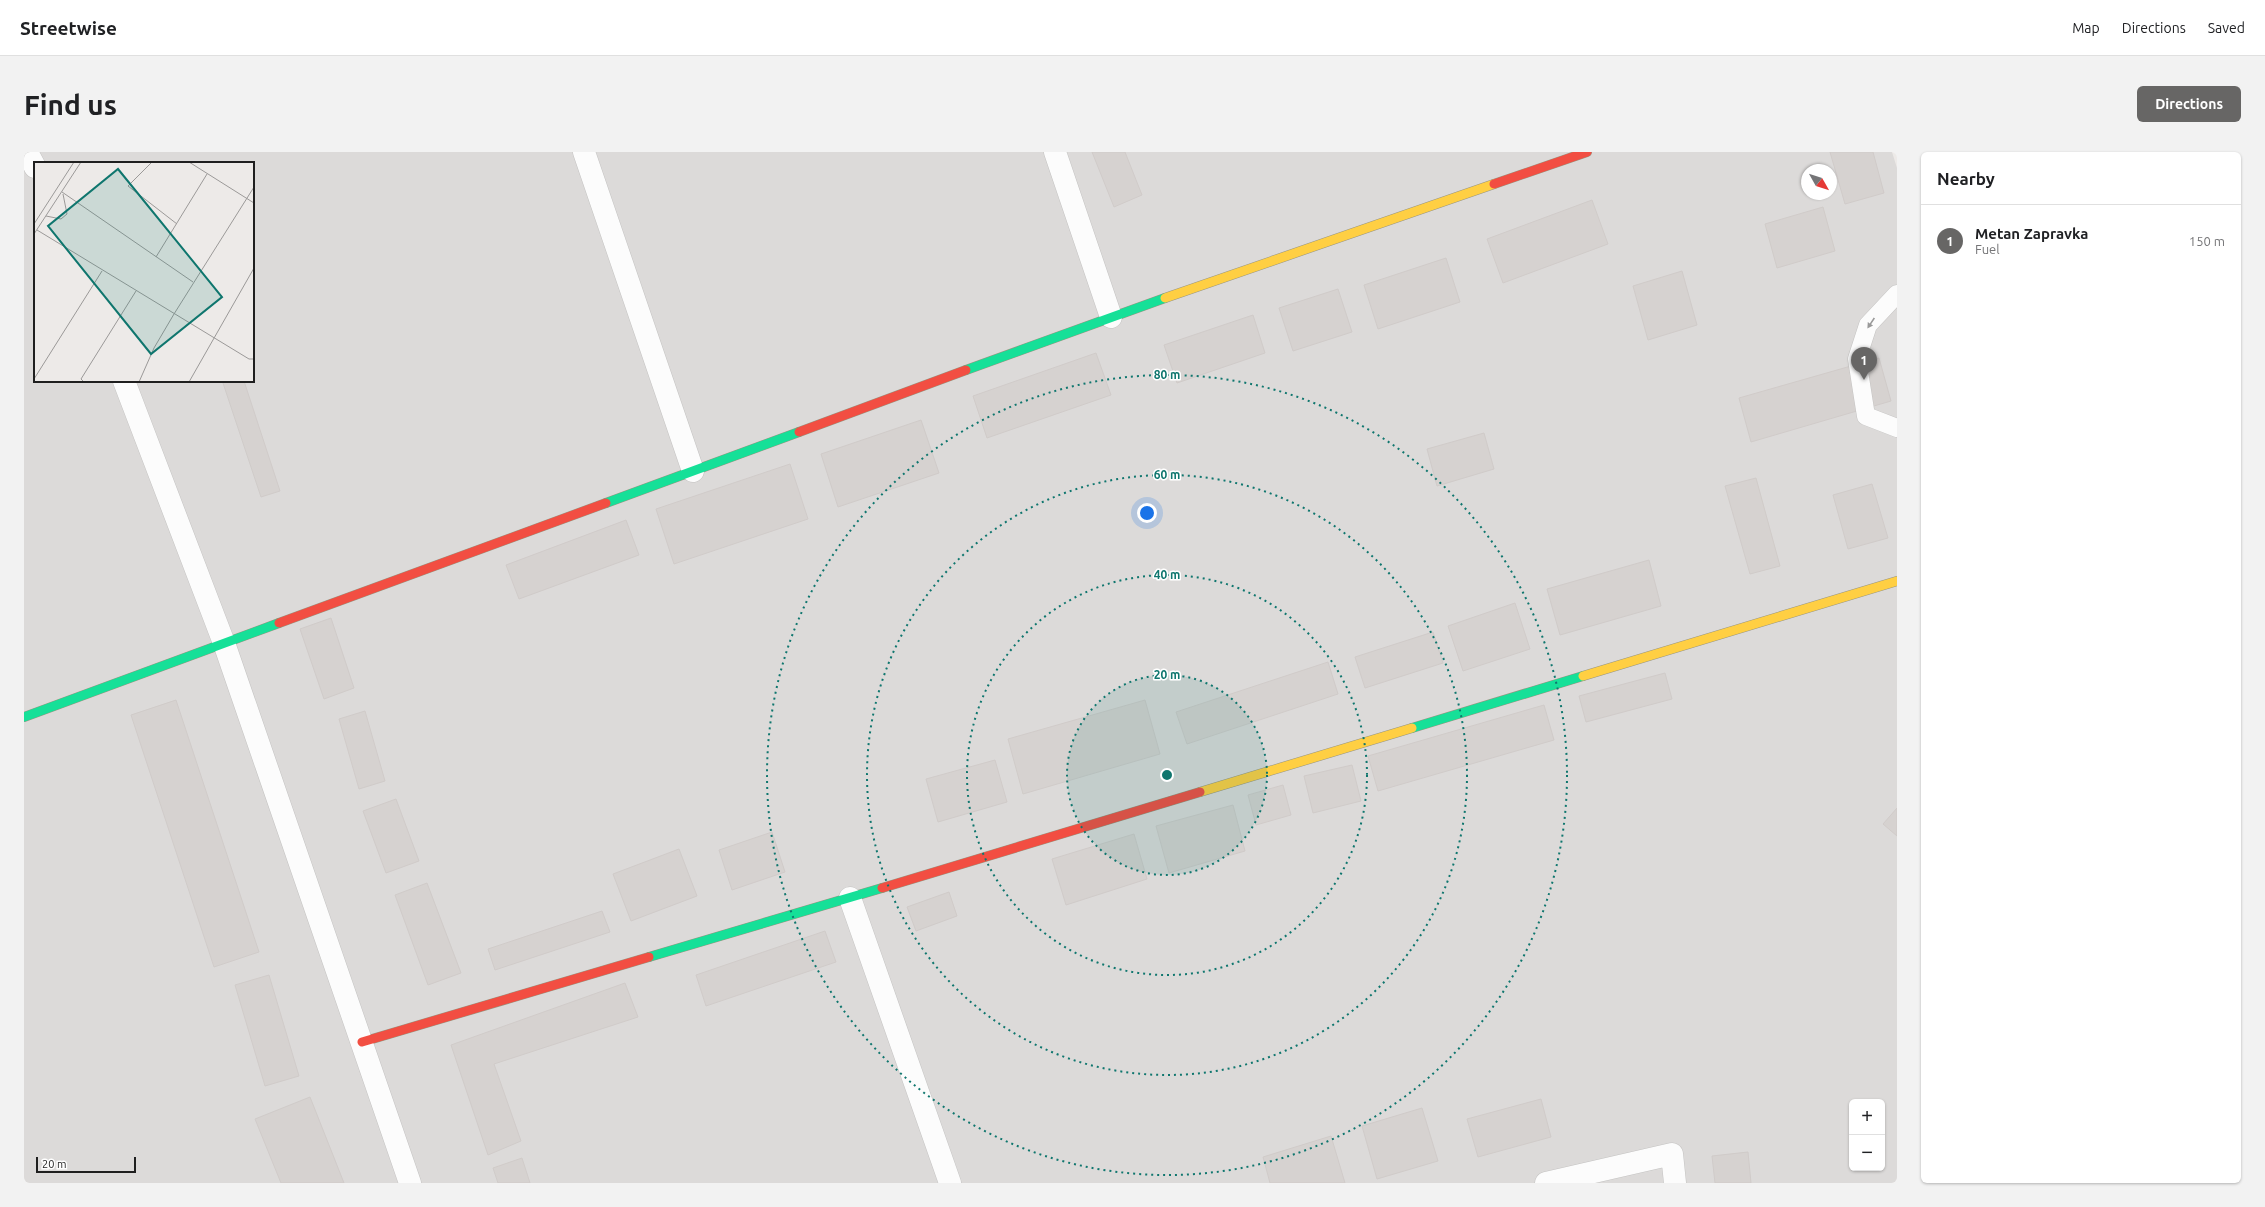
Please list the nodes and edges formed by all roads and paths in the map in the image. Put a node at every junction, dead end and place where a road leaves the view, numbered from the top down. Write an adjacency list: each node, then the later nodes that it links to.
1 (27, 152): 5 (street)
2 (584, 152): 10 (street)
3 (1055, 152): 7 (street)
4 (1587, 152): 7 (street)
5 (34, 165)
6 (1897, 294): 9 (lane, one-way to 9)
7 (1111, 316): 10 (street)
8 (124, 382): 12 (street)
9 (1897, 428)
10 (694, 471): 12 (street)
11 (1897, 581): 14 (street)
12 (224, 643): 13 (street); 15 (street)
13 (24, 717)
14 (850, 898): 15 (street); 17 (street)
15 (362, 1042): 16 (street)
16 (410, 1183)
17 (950, 1183)
18 (1546, 1183): 19 (street)
19 (1675, 1183)

